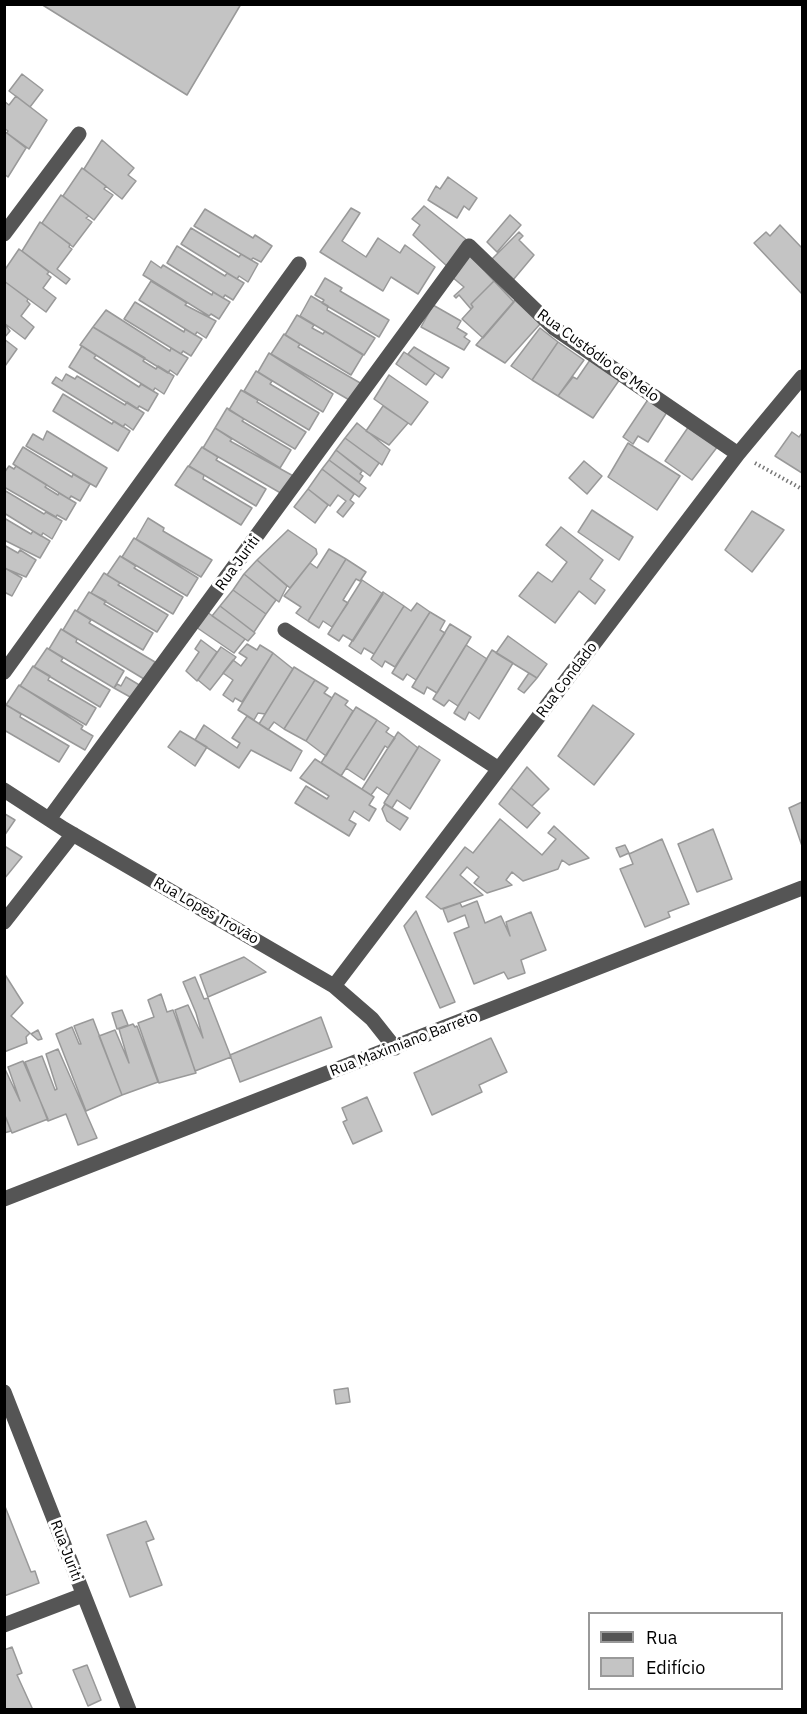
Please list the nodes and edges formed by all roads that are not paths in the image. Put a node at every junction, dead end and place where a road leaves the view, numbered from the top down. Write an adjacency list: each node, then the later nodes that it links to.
1 (78, 134): 2 (street)
2 (4, 234)
3 (299, 264): 8 (street)
4 (427, 306): 6 (street, Rua Custódio de Melo); 11 (street, Rua Juriti)
5 (802, 377): 6 (street, Rua Condado)
6 (738, 454): 9 (street, Rua Condado)
7 (285, 630): 9 (street)
8 (4, 672)
9 (499, 769): 15 (street, Rua Condado)
10 (4, 790): 11 (street, Rua Lopes Trovão)
11 (49, 819): 12 (street, Rua Lopes Trovão)
12 (73, 834): 14 (street); 15 (street, Rua Lopes Trovão)
13 (802, 888): 16 (street, Rua Maximiano Barreto)
14 (4, 922)
15 (334, 986): 16 (street, Rua Lopes Trovão)
16 (395, 1048): 17 (street, Rua Maximiano Barreto)
17 (4, 1199)
18 (4, 1392): 19 (street, Rua Juriti)
19 (83, 1595): 20 (street); 21 (street, Rua Juriti)
20 (4, 1625)
21 (129, 1710)

